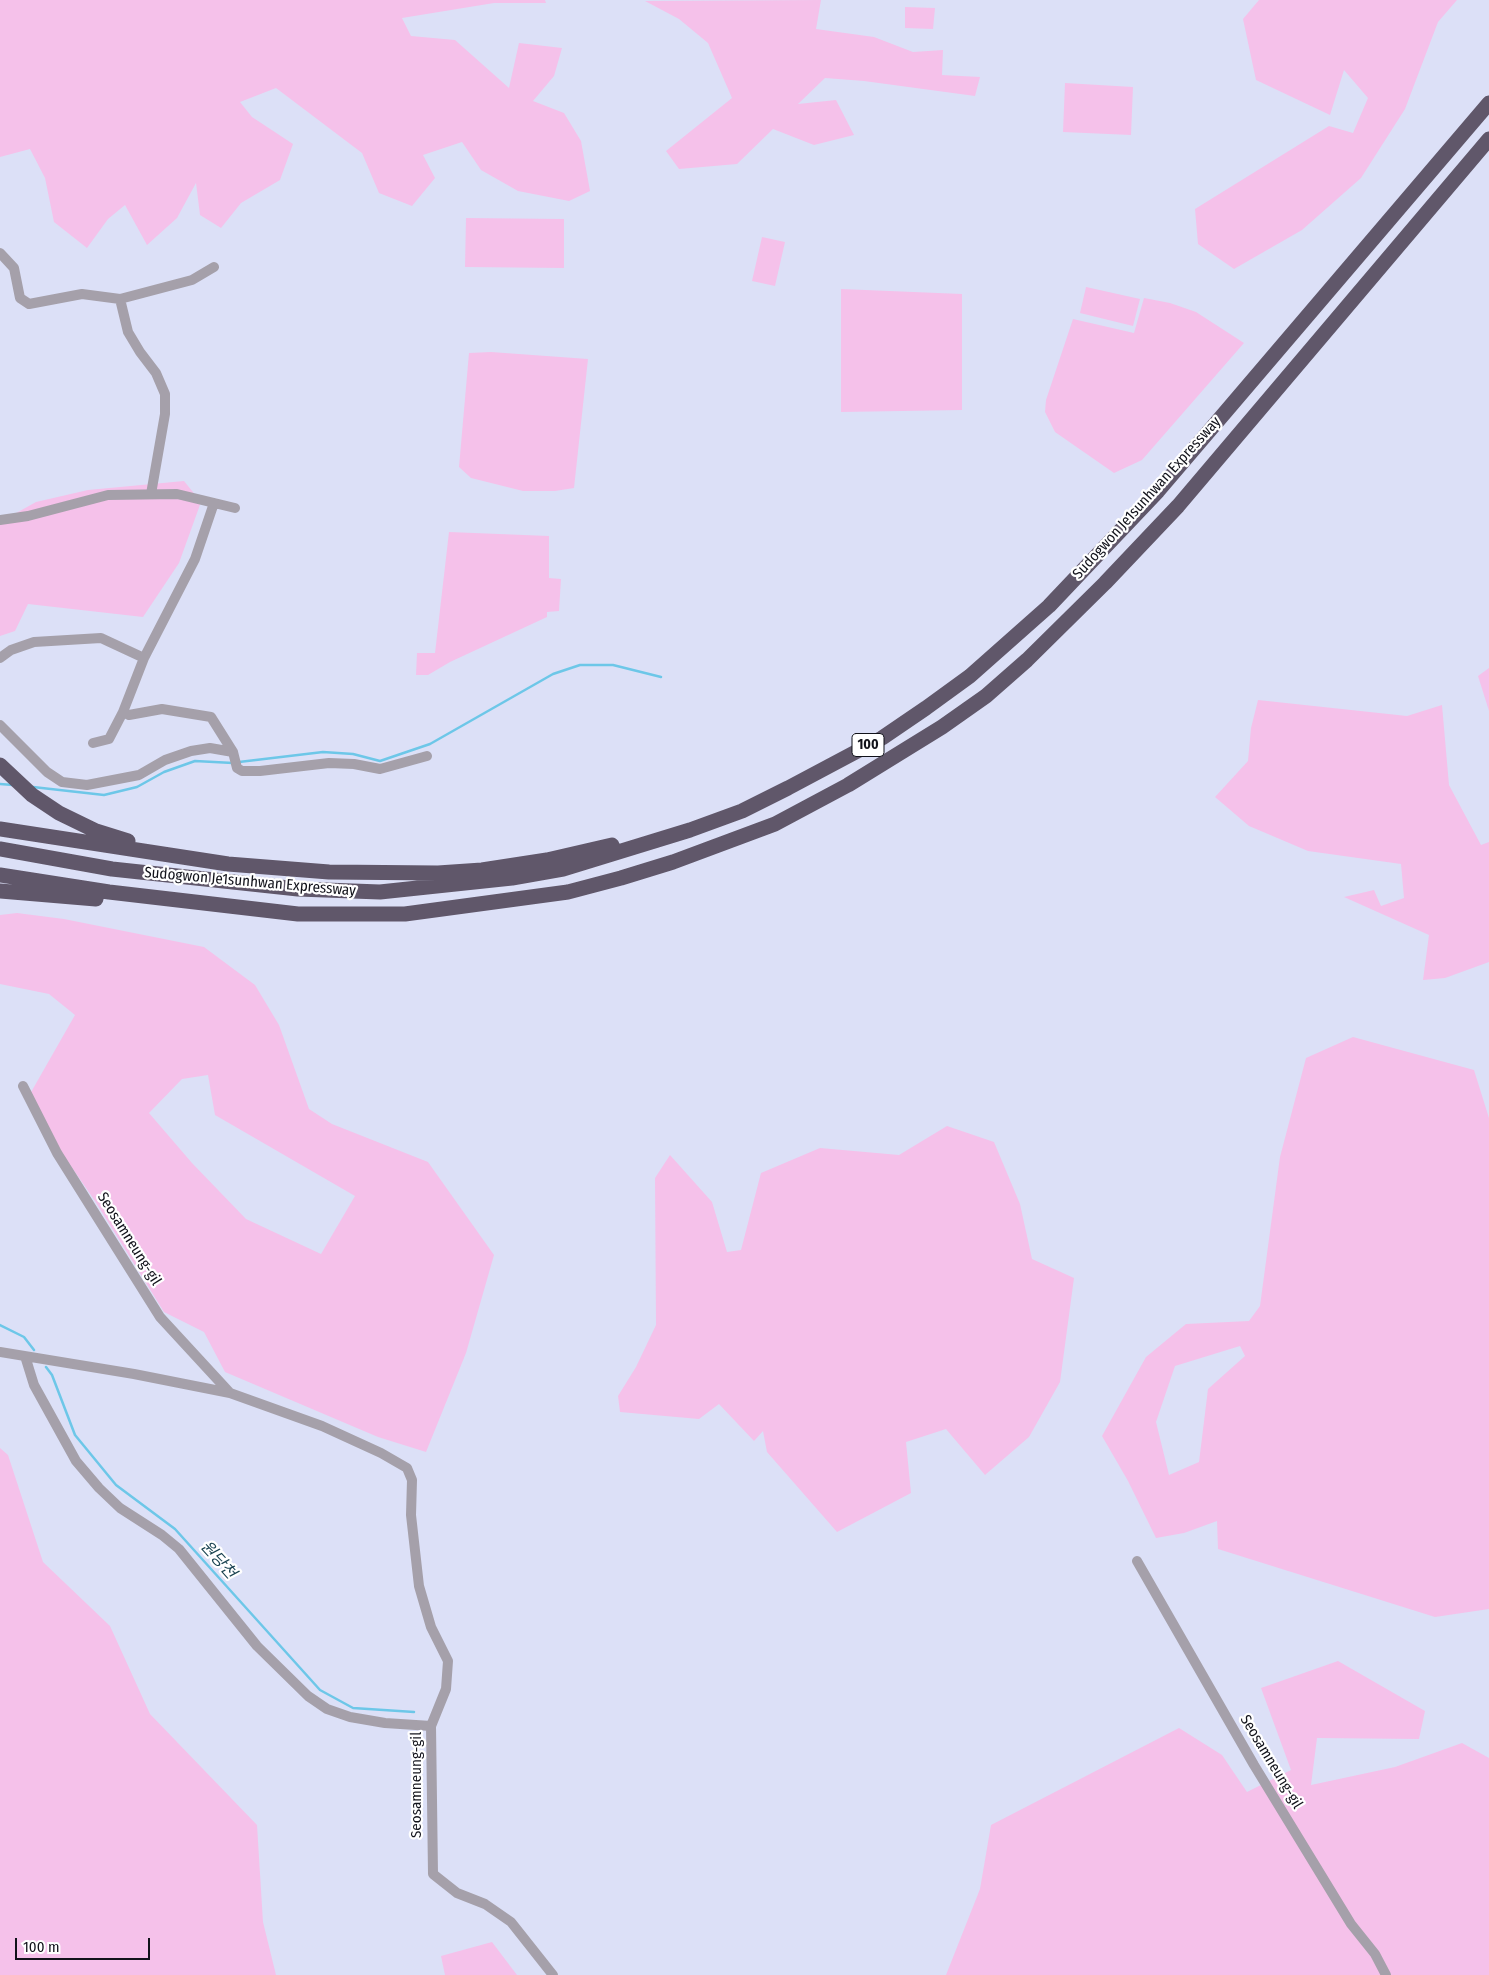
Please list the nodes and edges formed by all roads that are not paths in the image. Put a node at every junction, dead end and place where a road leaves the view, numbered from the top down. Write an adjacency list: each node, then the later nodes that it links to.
1 (1489, 102): 18 (highway, Sudogwon Je1sunhwan Expressway / 100)
2 (1489, 139): 24 (highway, Sudogwon Je1sunhwan Expressway / 100)
3 (0, 253): 5 (street)
4 (214, 267): 5 (street)
5 (120, 299): 6 (street)
6 (151, 494): 7 (street); 9 (street)
7 (214, 502): 8 (street); 11 (street)
8 (235, 508)
9 (0, 520)
10 (0, 658): 11 (street)
11 (144, 658): 12 (street)
12 (123, 712): 14 (street); 15 (street)
13 (0, 725): 15 (street)
14 (93, 743)
15 (233, 754): 16 (street)
16 (427, 756)
17 (0, 765): 21 (highway)
18 (764, 800): 20 (highway, Sudogwon Je1sunhwan Expressway / 100); 21 (highway)
19 (0, 829): 21 (highway)
20 (0, 849)
21 (259, 867)
22 (0, 875): 24 (highway, Sudogwon Je1sunhwan Expressway / 100)
23 (0, 891): 24 (highway)
24 (242, 908)
25 (22, 1086): 28 (street, Seosamneung-gil)
26 (0, 1352): 27 (street, Seosamneung-gil)
27 (25, 1356): 28 (street, Seosamneung-gil); 30 (street)
28 (230, 1393): 30 (street, Seosamneung-gil)
29 (1137, 1560): 32 (street, Seosamneung-gil)
30 (431, 1726): 31 (street, Seosamneung-gil)
31 (553, 1975)
32 (1386, 1975)

